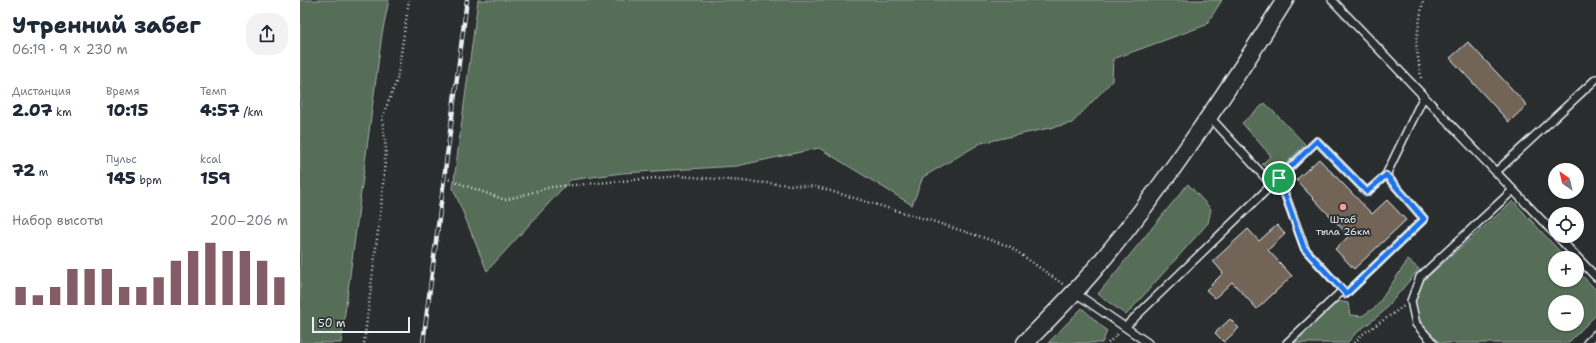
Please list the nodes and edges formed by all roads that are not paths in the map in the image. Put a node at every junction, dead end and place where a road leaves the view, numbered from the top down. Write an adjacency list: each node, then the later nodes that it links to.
1 (1285, 0): 5 (street)
2 (1332, 0): 4 (lane)
3 (1596, 79): 6 (lane)
4 (1424, 96): 6 (lane); 7 (lane)
5 (1209, 115): 9 (lane); 15 (street)
6 (1496, 172): 10 (lane)
7 (1386, 175): 8 (lane); 14 (lane)
8 (1279, 178): 9 (lane); 14 (lane)
9 (1272, 185): 16 (lane)
10 (1513, 190): 11 (lane); 21 (lane)
11 (1548, 227)
12 (1564, 243): 13 (lane)
13 (1596, 277)
14 (1343, 290): 20 (lane)
15 (1074, 292): 16 (lane); 18 (street)
16 (1125, 327): 19 (lane)
17 (1596, 334): 22 (lane)
18 (1025, 343)
19 (1148, 343)
20 (1287, 343)
21 (1433, 343)
22 (1587, 343)

